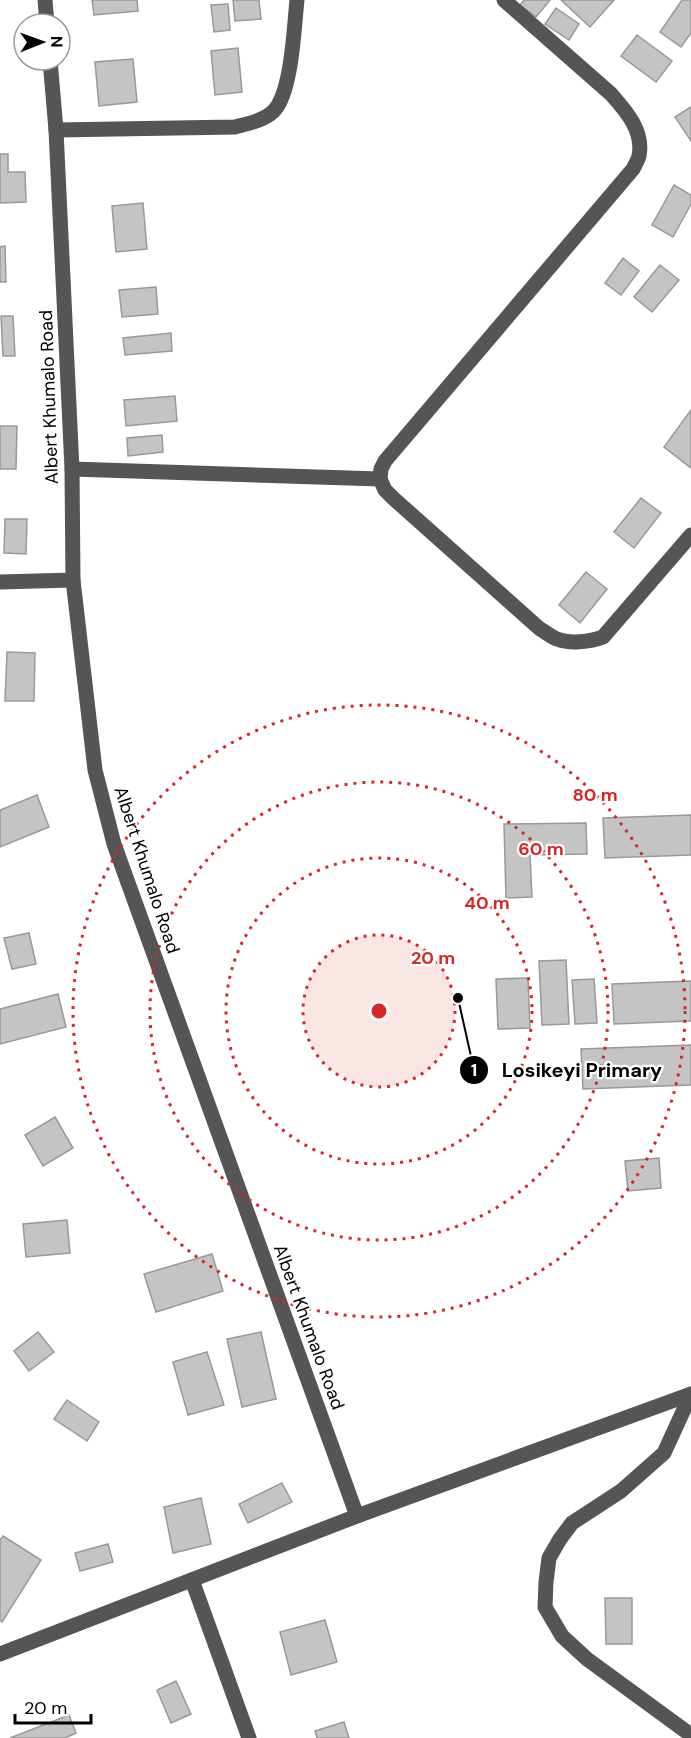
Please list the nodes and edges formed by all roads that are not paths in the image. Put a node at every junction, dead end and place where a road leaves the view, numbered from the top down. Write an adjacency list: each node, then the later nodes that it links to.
1 (297, 0): 4 (street)
2 (504, 0): 6 (street)
3 (51, 72): 4 (street, Albert Khumalo Road)
4 (56, 130): 5 (street, Albert Khumalo Road)
5 (72, 469): 6 (street); 8 (street, Albert Khumalo Road)
6 (380, 479): 7 (street)
7 (691, 535)
8 (73, 580): 9 (street); 11 (street, Albert Khumalo Road)
9 (0, 582)
10 (691, 1394): 11 (street); 14 (street)
11 (357, 1516): 12 (street)
12 (192, 1580): 13 (street); 15 (street)
13 (0, 1654)
14 (691, 1735)
15 (249, 1738)

